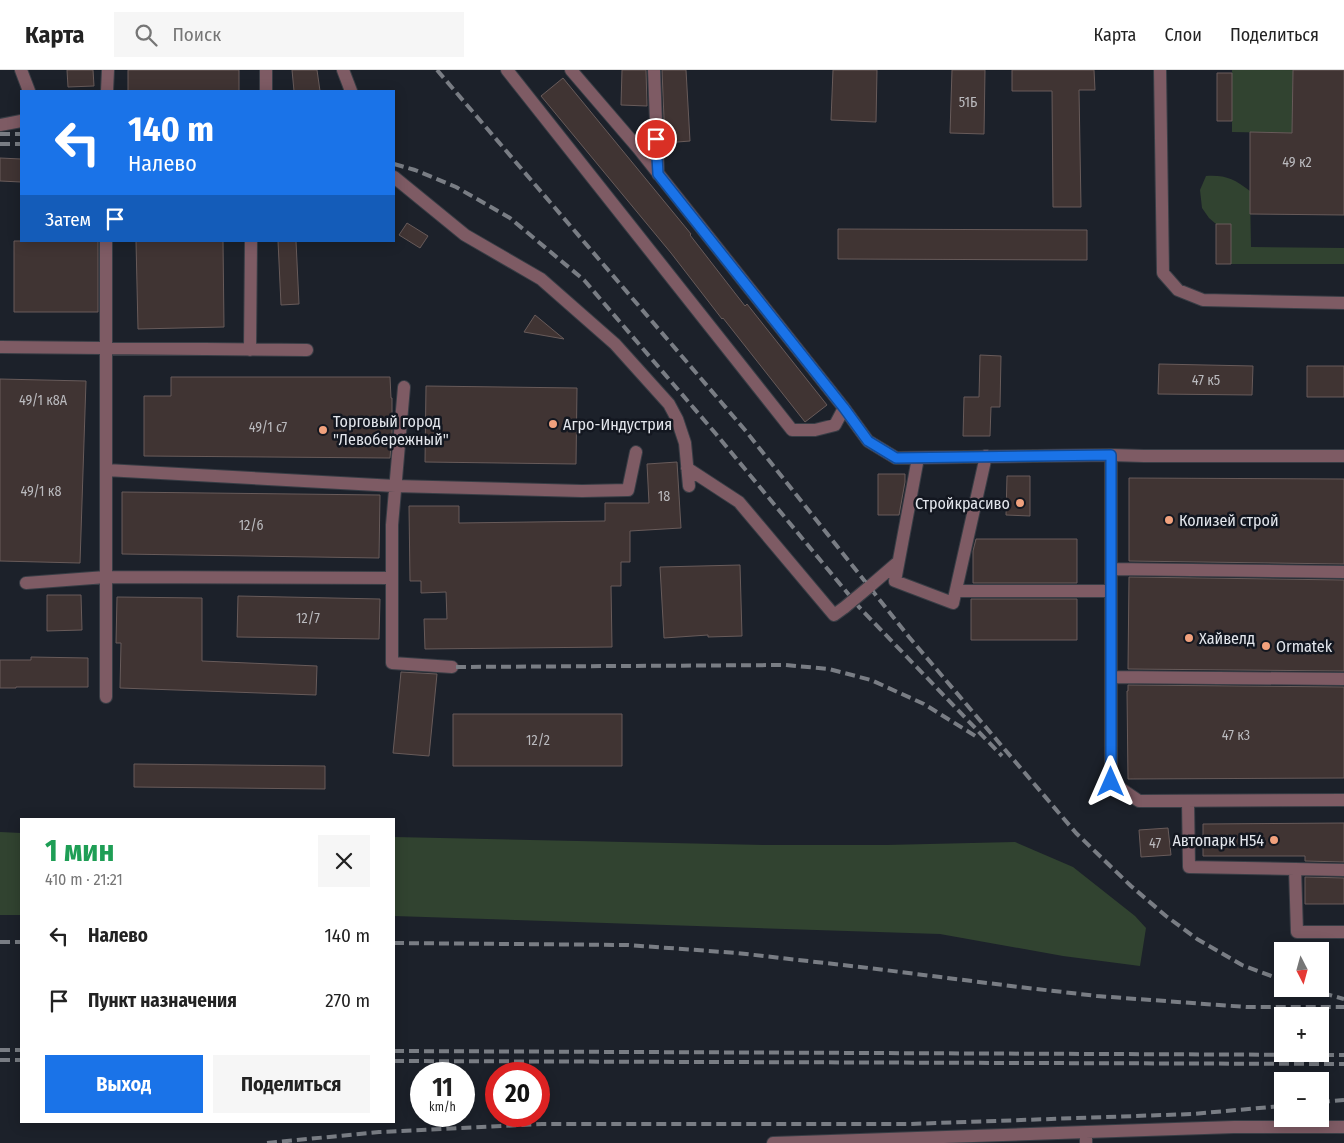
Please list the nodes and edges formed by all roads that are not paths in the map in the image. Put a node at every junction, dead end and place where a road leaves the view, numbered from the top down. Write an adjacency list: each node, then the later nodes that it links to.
1 (21, 70): 9 (lane)
2 (108, 70): 10 (lane)
3 (266, 70): 11 (lane)
4 (343, 70): 12 (lane)
5 (507, 70): 25 (lane)
6 (572, 70): 15 (lane)
7 (654, 70): 15 (lane)
8 (1160, 70): 19 (lane)
9 (30, 90)
10 (107, 90)
11 (266, 90)
12 (351, 90)
13 (20, 121): 14 (lane)
14 (0, 126)
15 (658, 174): 25 (lane)
16 (395, 178): 31 (lane)
17 (106, 242): 21 (lane)
18 (251, 242): 22 (lane)
19 (1344, 303)
20 (0, 347): 21 (lane)
21 (106, 348): 22 (lane); 32 (lane)
22 (250, 350): 23 (lane)
23 (307, 350)
24 (404, 387): 33 (lane)
25 (844, 408): 30 (lane)
26 (636, 452): 33 (lane)
27 (1111, 455): 28 (lane); 29 (lane); 36 (lane)
28 (986, 456): 30 (lane); 41 (lane)
29 (1344, 456)
30 (918, 458): 35 (lane)
31 (687, 468): 34 (lane); 35 (lane, bridge)
32 (106, 470): 33 (lane); 38 (lane)
33 (395, 486): 39 (lane)
34 (689, 486)
35 (898, 562): 41 (lane)
36 (1111, 569): 37 (lane); 42 (lane)
37 (1344, 572)
38 (106, 577): 39 (lane); 40 (lane); 46 (lane)
39 (392, 578): 43 (lane)
40 (26, 583)
41 (956, 591): 42 (lane)
42 (1111, 591): 44 (lane)
43 (452, 667)
44 (1111, 677): 45 (lane); 47 (lane)
45 (1344, 679)
46 (106, 696)
47 (1188, 800): 48 (lane); 49 (lane)
48 (1344, 800)
49 (1295, 869): 50 (lane); 51 (lane)
50 (1344, 870)
51 (1344, 932)
52 (1344, 1128): 53 (lane)
53 (1086, 1138): 54 (lane)
54 (773, 1143)

